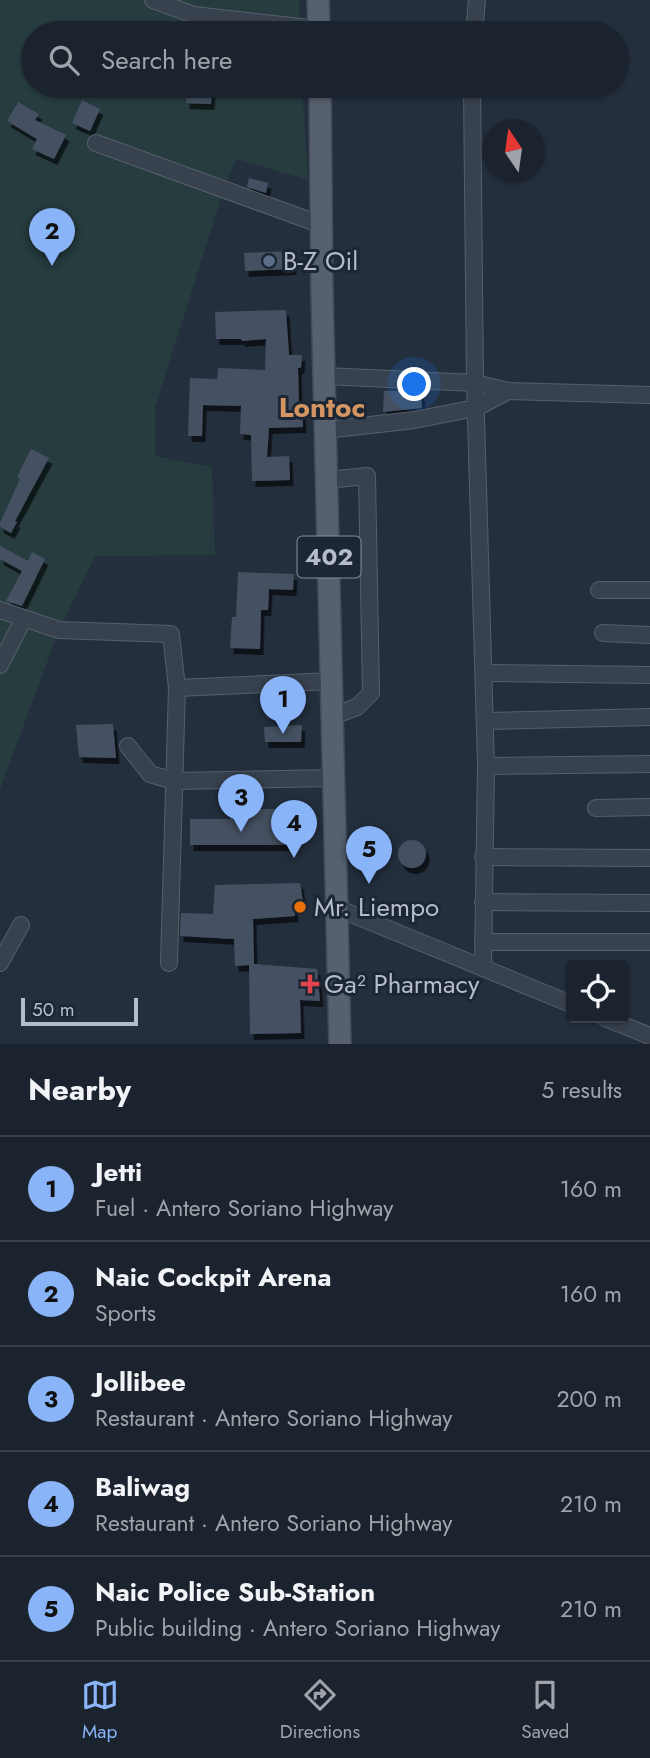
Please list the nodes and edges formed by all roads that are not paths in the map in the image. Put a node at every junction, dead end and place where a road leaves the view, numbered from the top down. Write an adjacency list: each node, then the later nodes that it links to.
1 (153, 0): 4 (street)
2 (318, 0): 5 (main road)
3 (477, 0): 6 (street)
4 (241, 21)
5 (319, 21)
6 (475, 21)
7 (320, 98): 10 (main road, 402)
8 (472, 98): 12 (street)
9 (96, 143): 10 (street)
10 (322, 225): 11 (main road, 402)
11 (325, 376): 12 (street); 16 (main road, 402)
12 (475, 383): 13 (street); 15 (street)
13 (508, 391): 14 (street); 15 (street)
14 (650, 395)
15 (476, 408): 16 (street); 25 (street)
16 (326, 430): 17 (main road, 402)
17 (327, 480): 27 (main road, 402); 29 (street)
18 (599, 590): 19 (street)
19 (650, 590)
20 (0, 610): 21 (street)
21 (24, 618): 24 (street); 28 (street)
22 (603, 633): 23 (street)
23 (650, 635)
24 (0, 665)
25 (484, 673): 26 (street); 31 (street)
26 (650, 675)
27 (332, 681): 28 (street); 29 (main road, 402)
28 (177, 688): 36 (street)
29 (333, 716): 35 (main road, 402)
30 (650, 717): 31 (street)
31 (486, 721): 34 (street)
32 (128, 746): 36 (street)
33 (650, 764): 34 (street)
34 (486, 766): 39 (street)
35 (334, 778): 36 (street); 43 (main road, 402)
36 (174, 781): 47 (street)
37 (650, 807): 38 (street)
38 (596, 808)
39 (483, 857): 40 (street); 41 (street)
40 (650, 858)
41 (483, 902): 42 (street); 45 (street)
42 (650, 903)
43 (337, 908): 49 (street); 52 (main road, 402)
44 (21, 925): 48 (street)
45 (483, 942): 46 (street); 49 (street)
46 (650, 942)
47 (169, 962)
48 (0, 963)
49 (483, 967): 50 (street)
50 (566, 1002)
51 (618, 1023): 53 (street)
52 (340, 1036)
53 (650, 1036)

